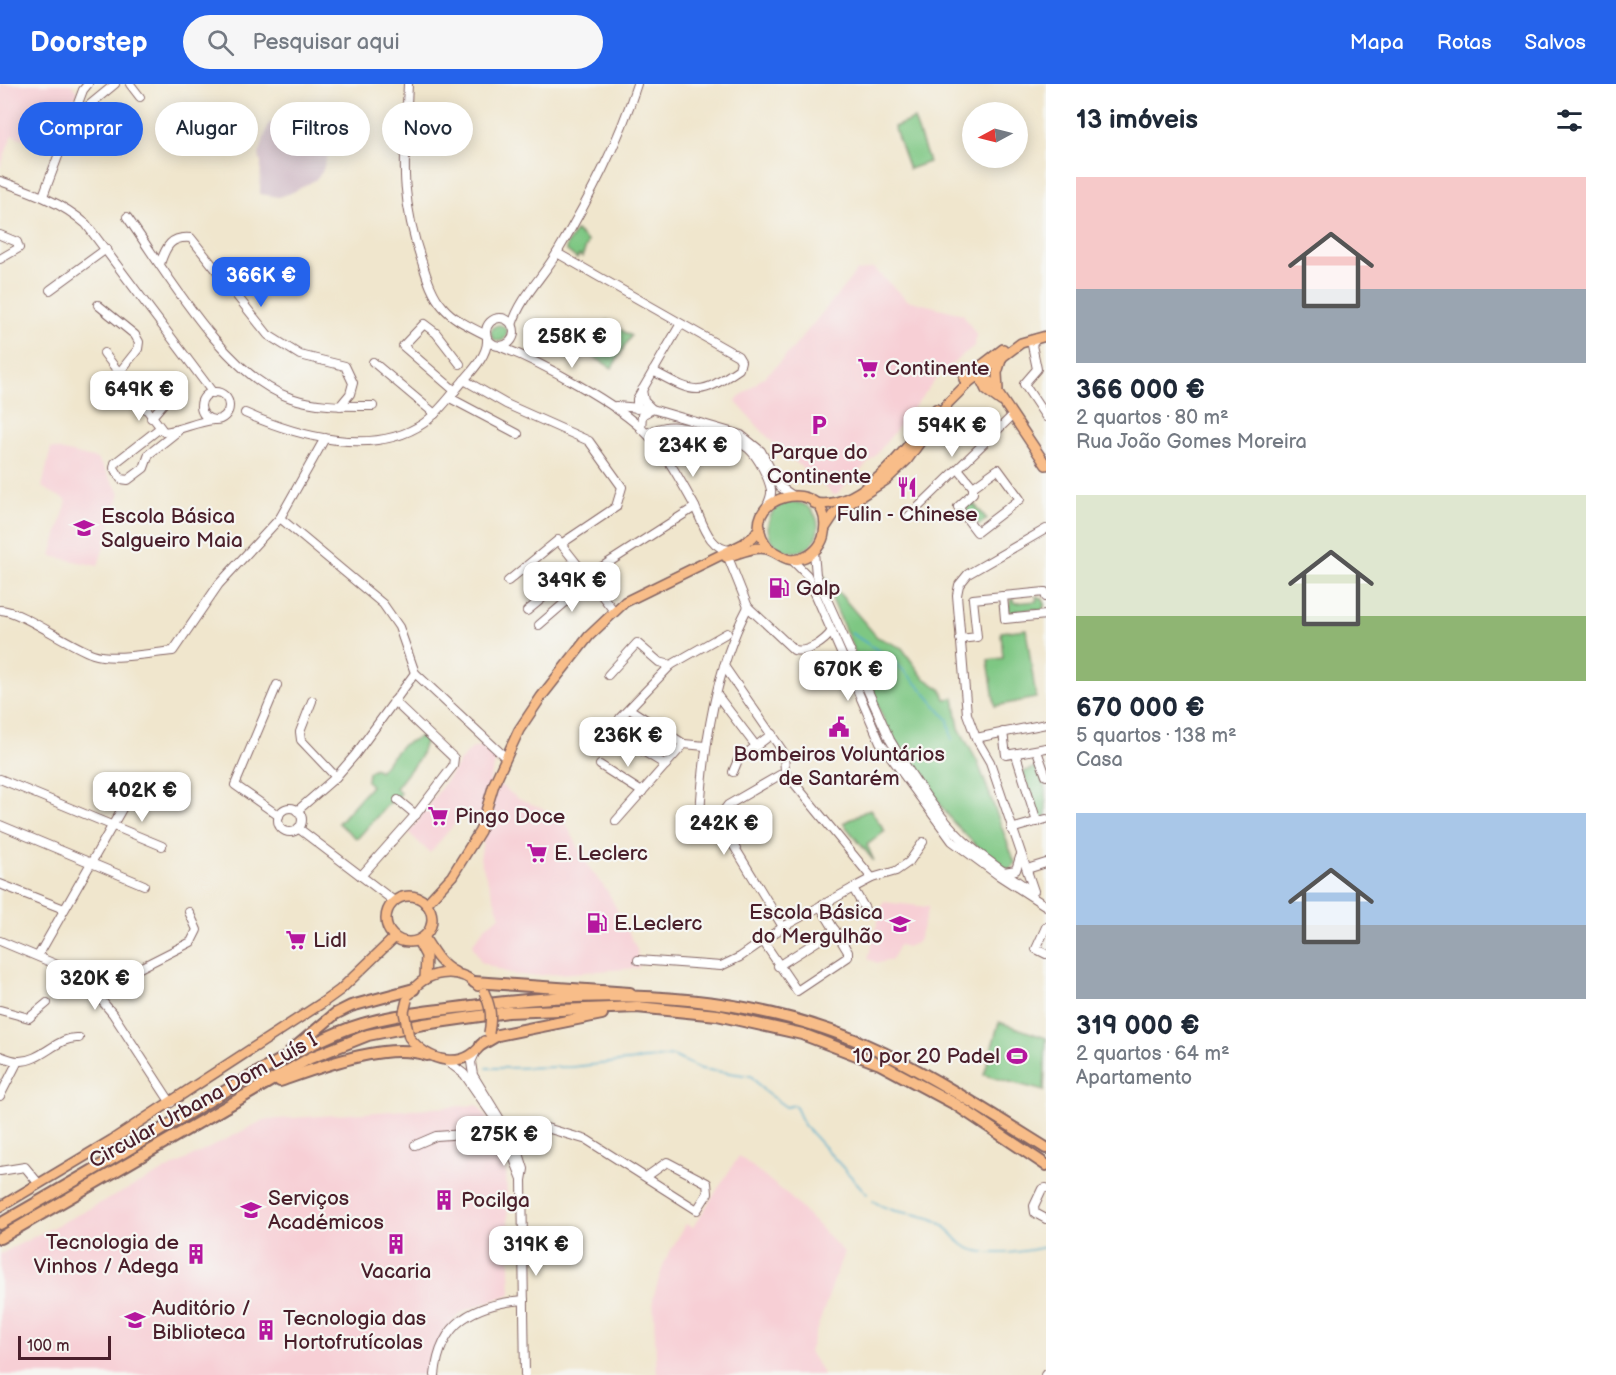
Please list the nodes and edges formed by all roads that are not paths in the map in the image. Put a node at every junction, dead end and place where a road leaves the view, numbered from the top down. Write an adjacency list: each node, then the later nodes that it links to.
1 (88, 84): 7 (street)
2 (116, 84): 8 (street)
3 (130, 84): 6 (street)
4 (408, 84): 22 (street)
5 (637, 84): 15 (street)
6 (140, 97)
7 (79, 102)
8 (94, 102)
9 (59, 156): 11 (street)
10 (0, 181): 11 (street)
11 (43, 196): 14 (street)
12 (127, 217): 17 (street)
13 (0, 236): 16 (street)
14 (106, 249): 18 (street); 40 (street)
15 (557, 253): 20 (street); 25 (street)
16 (0, 259)
17 (160, 264): 53 (street); 53 (street)
18 (50, 290)
19 (98, 305): 39 (street)
20 (519, 307): 21 (street); 24 (street)
21 (502, 318): 23 (street); 24 (street)
22 (468, 324): 23 (street); 27 (street)
23 (487, 325): 27 (street)
24 (512, 325): 28 (street)
25 (680, 325): 37 (street); 37 (street)
26 (1046, 335): 29 (main road); 38 (main road)
27 (486, 337): 30 (street); 32 (street)
28 (513, 338): 30 (street); 33 (street)
29 (1036, 339): 34 (main road); 61 (street)
30 (499, 347): 32 (street); 33 (street)
31 (104, 353): 39 (street)
32 (483, 355): 41 (street)
33 (520, 355): 51 (street)
34 (1002, 357): 38 (main road); 48 (main road)
35 (373, 363): 59 (street)
36 (460, 364): 45 (street)
37 (653, 371): 43 (street)
38 (978, 372): 44 (main road); 46 (main road); 48 (main road); 77 (main road)
39 (119, 373): 62 (street)
40 (203, 379): 47 (street); 52 (street)
41 (464, 380): 45 (street); 85 (street)
42 (177, 382): 62 (street)
43 (642, 390): 50 (street); 57 (street)
44 (986, 390): 46 (main road); 48 (main road)
45 (455, 391): 49 (street)
46 (958, 392): 83 (main road)
47 (213, 393): 52 (street); 63 (street)
48 (1000, 396): 60 (main road)
49 (450, 398): 59 (street); 68 (street)
50 (637, 399): 55 (street); 56 (street)
51 (612, 404): 55 (street); 67 (street)
52 (202, 405): 63 (street); 64 (street)
53 (340, 406): 54 (street)
54 (373, 406)
55 (623, 408): 56 (street)
56 (637, 409): 57 (street)
57 (652, 410): 67 (street); 76 (street)
58 (245, 413): 69 (street)
59 (435, 414): 69 (street)
60 (1012, 416): 71 (main road); 74 (street)
61 (1046, 417)
62 (151, 418): 65 (street)
63 (213, 420): 64 (street)
64 (195, 422): 66 (street)
65 (160, 428): 66 (street); 70 (street)
66 (178, 431): 72 (street)
67 (644, 431): 78 (street); 79 (street)
68 (518, 434)
69 (325, 438): 81 (street)
70 (137, 448): 72 (street); 72 (street)
71 (1042, 452): 73 (main road)
72 (147, 459)
73 (1046, 465)
74 (959, 470): 75 (street); 80 (street)
75 (973, 487): 75 (street)
76 (792, 495): 77 (main road); 79 (main road)
77 (814, 503): 83 (main road)
78 (695, 507): 88 (street); 91 (street)
79 (766, 509): 82 (main road)
80 (909, 516)
81 (280, 518): 96 (street); 108 (street)
82 (760, 527): 86 (main road); 88 (main road)
83 (825, 528): 87 (main road)
84 (1046, 529): 103 (street)
85 (561, 544): 90 (street); 92 (street)
86 (768, 549): 88 (main road); 89 (main road)
87 (814, 552): 89 (main road); 154 (street)
88 (730, 554): 95 (street); 98 (main road)
89 (792, 560): 101 (street)
90 (579, 568): 91 (street); 97 (street)
91 (588, 579): 98 (street); 100 (street)
92 (508, 581)
93 (1003, 596): 94 (street); 99 (street); 103 (street)
94 (1046, 597)
95 (748, 607): 105 (street); 107 (street)
96 (0, 610)
97 (527, 611)
98 (614, 611): 126 (main road)
99 (1046, 615)
100 (538, 625)
101 (832, 632): 104 (street); 105 (street)
102 (727, 633): 106 (street)
103 (960, 639): 119 (street)
104 (837, 643): 105 (street); 163 (street)
105 (819, 644)
106 (671, 665): 109 (street); 114 (street)
107 (724, 666): 111 (street); 118 (street)
108 (415, 673): 113 (street); 126 (street)
109 (608, 675)
110 (277, 685): 139 (street)
111 (717, 695): 121 (street); 122 (street)
112 (312, 701): 132 (street)
113 (394, 701): 132 (street); 138 (street)
114 (630, 710): 115 (street); 120 (street)
115 (620, 718)
116 (1046, 724): 117 (street)
117 (1003, 732): 119 (street); 125 (street)
118 (772, 734): 122 (street); 130 (street)
119 (976, 738): 147 (street)
120 (684, 744): 121 (street); 128 (street)
121 (705, 746): 142 (street)
122 (756, 746): 129 (street)
123 (638, 748): 128 (street)
124 (1042, 749): 125 (street); 131 (street)
125 (1016, 755): 143 (street)
126 (506, 758): 162 (main road)
127 (600, 765): 134 (street)
128 (666, 765): 134 (street)
129 (733, 772)
130 (785, 772): 142 (street); 156 (street)
131 (1046, 776)
132 (336, 777): 137 (street)
133 (0, 779): 145 (street)
134 (642, 792): 141 (street)
135 (398, 800): 138 (street)
136 (123, 807): 145 (street)
137 (297, 811): 139 (street); 146 (street)
138 (416, 815): 155 (street)
139 (279, 816): 146 (street)
140 (1046, 819): 143 (street)
141 (616, 821)
142 (716, 822): 168 (street)
143 (1036, 822): 147 (street)
144 (0, 825): 151 (street)
145 (112, 825): 149 (street); 151 (street)
146 (298, 828): 155 (street)
147 (1011, 830): 150 (street)
148 (922, 842): 156 (street)
149 (162, 846)
150 (1020, 855): 153 (street); 154 (street)
151 (92, 863): 158 (street); 165 (street)
152 (1046, 863): 153 (street)
153 (1027, 869): 160 (street)
154 (1004, 872): 160 (street)
155 (361, 876): 161 (street)
156 (872, 878): 159 (street)
157 (0, 884): 165 (street)
158 (144, 885)
159 (853, 888): 164 (street); 166 (street)
160 (1034, 892): 163 (street)
161 (394, 901): 162 (main road); 171 (main road)
162 (426, 904): 172 (main road)
163 (1046, 905)
164 (820, 906): 168 (street); 170 (street)
165 (64, 909): 176 (street)
166 (865, 909)
167 (189, 912): 179 (street)
168 (783, 927): 174 (street)
169 (1046, 927): 175 (street)
170 (835, 930): 178 (street); 178 (street)
171 (394, 938): 172 (main road); 198 (main road)
172 (421, 939): 180 (main road); 181 (main road)
173 (0, 941): 176 (street)
174 (763, 941): 177 (street); 178 (street)
175 (1046, 954)
176 (38, 956): 179 (street)
177 (638, 960)
178 (778, 966)
179 (79, 974): 198 (street)
180 (463, 975): 181 (main road); 182 (main road)
181 (425, 979): 183 (main road)
182 (474, 982): 184 (highway); 189 (main road, bridge)
183 (414, 989): 190 (main road, bridge); 193 (highway)
184 (648, 996): 193 (highway, Circular Urbana Dom Luís I); 202 (highway, Circular Urbana Dom Luís I)
185 (47, 1003): 187 (street)
186 (638, 1007): 189 (highway); 195 (highway, Circular Urbana Dom Luís I); 203 (highway, Circular Urbana Dom Luís I)
187 (0, 1010)
188 (79, 1038): 192 (street)
189 (479, 1047): 194 (main road); 196 (street)
190 (427, 1055): 194 (main road); 195 (highway)
191 (0, 1056): 192 (street)
192 (18, 1061): 197 (street)
193 (278, 1061): 210 (highway, Circular Urbana Dom Luís I)
194 (447, 1061): 196 (street)
195 (258, 1089): 211 (highway, Circular Urbana Dom Luís I)
196 (481, 1093): 212 (street)
197 (0, 1096)
198 (171, 1102): 206 (main road)
199 (533, 1124): 205 (street)
200 (480, 1133): 201 (street)
201 (415, 1145)
202 (1046, 1148)
203 (1046, 1165)
204 (0, 1171): 206 (street)
205 (646, 1177): 205 (street)
206 (39, 1184): 208 (main road)
207 (1046, 1188): 209 (street)
208 (0, 1207)
209 (1046, 1219)
210 (0, 1224)
211 (0, 1238)
212 (524, 1300): 213 (street); 214 (street)
213 (435, 1375)
214 (525, 1375)

